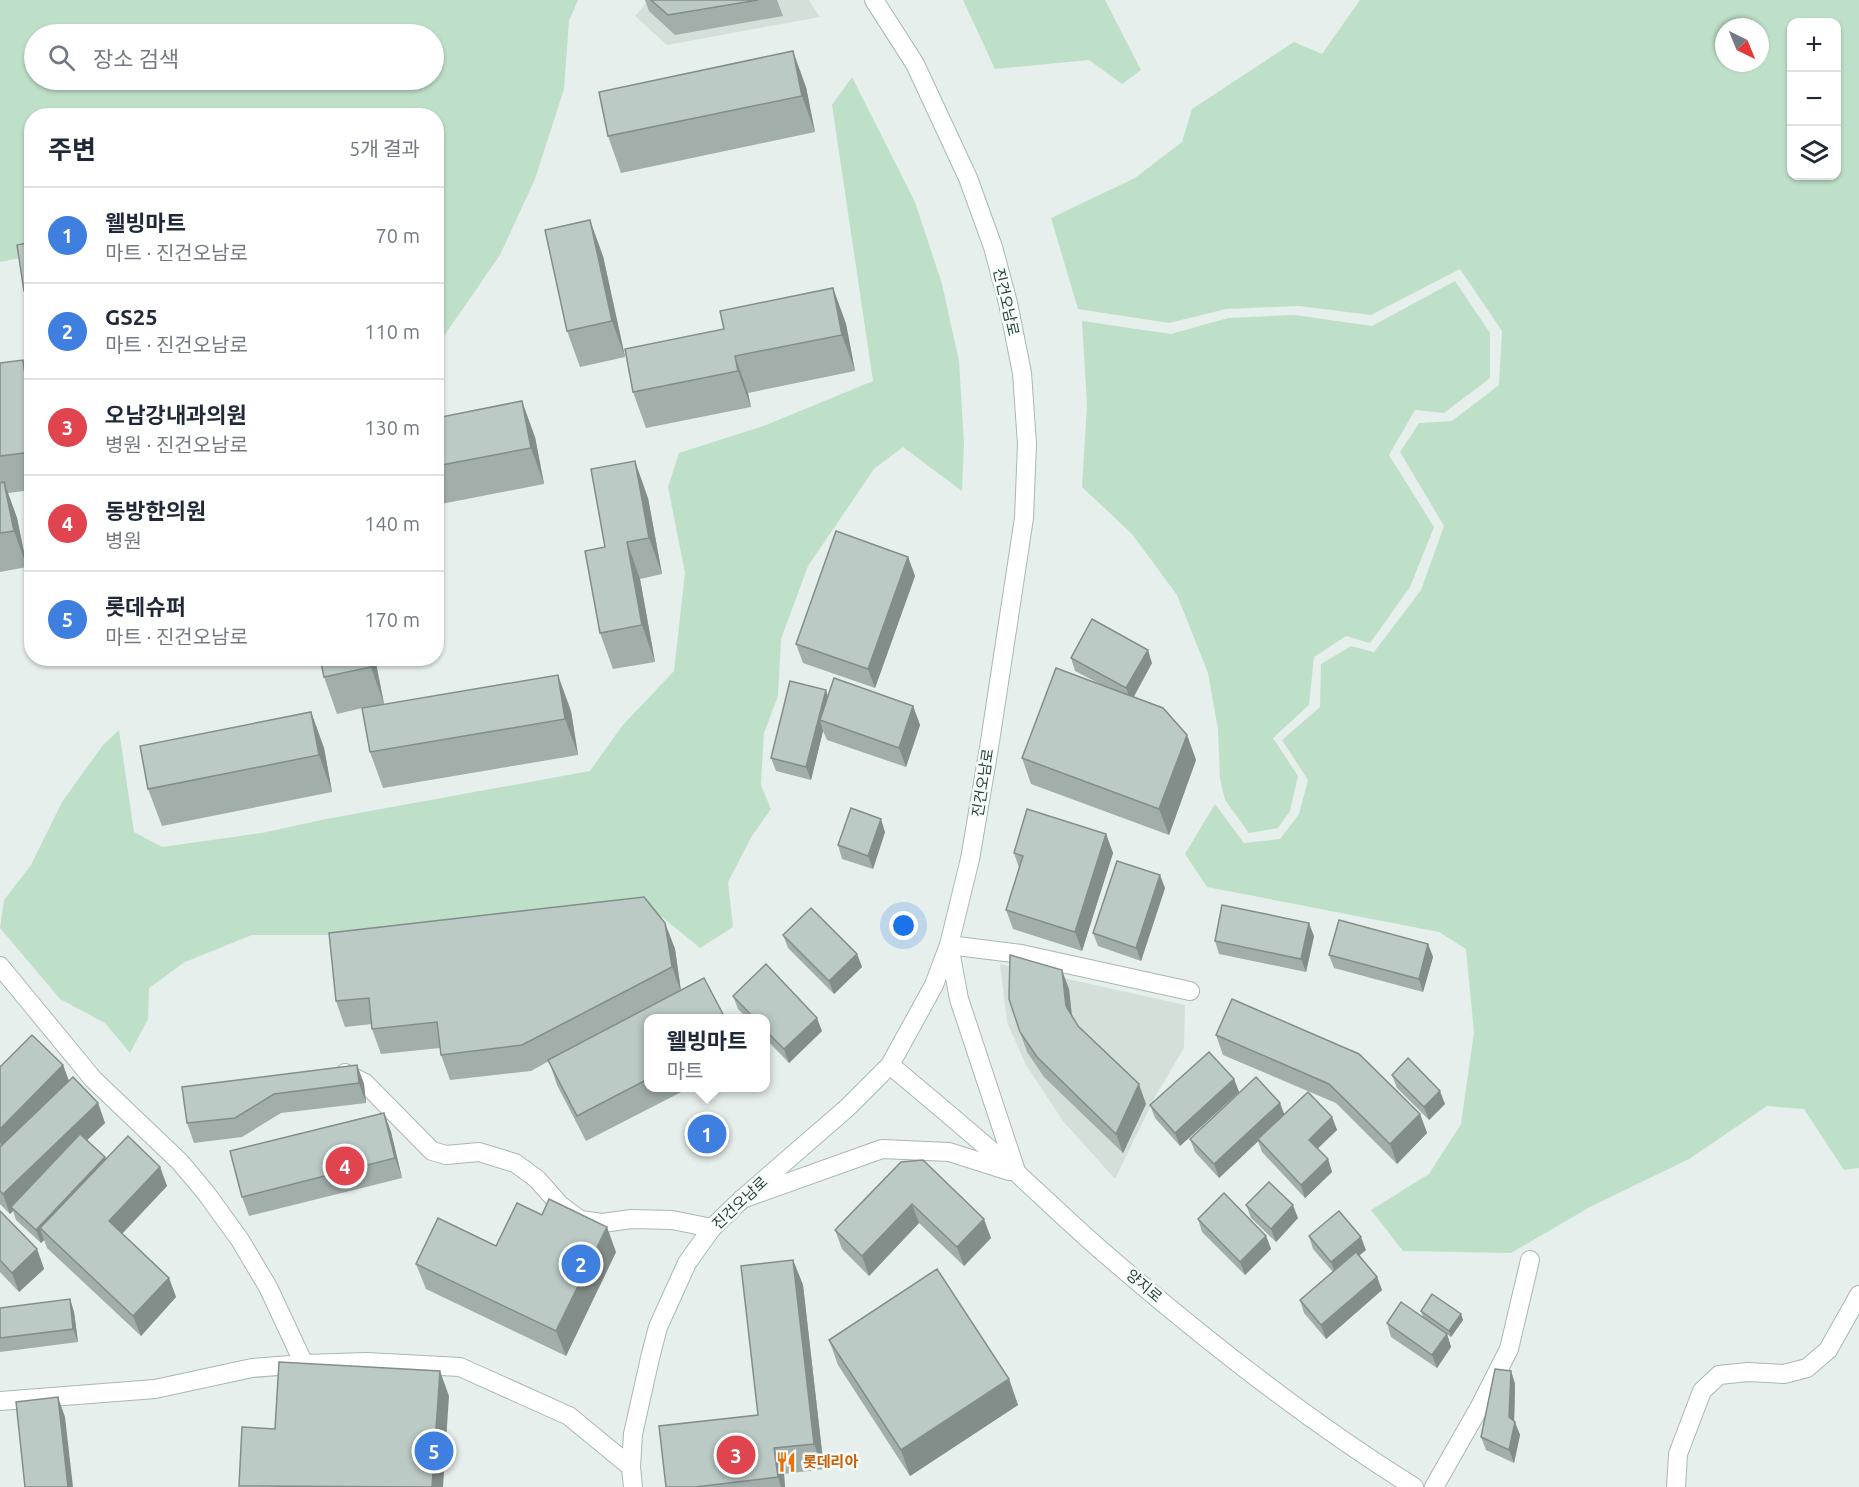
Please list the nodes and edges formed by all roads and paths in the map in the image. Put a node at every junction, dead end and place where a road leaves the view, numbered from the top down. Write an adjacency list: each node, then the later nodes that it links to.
1 (874, 0): 2 (street, 진건오남로)
2 (949, 945): 4 (street); 5 (street, 진건오남로); 7 (street)
3 (0, 966): 12 (street)
4 (1190, 990)
5 (890, 1065): 7 (street, 양지로); 8 (street, 진건오남로)
6 (345, 1073): 9 (street)
7 (1017, 1173): 8 (street); 16 (street, 양지로)
8 (741, 1200): 9 (street, 진건오남로)
9 (712, 1228): 14 (street, 진건오남로)
10 (1530, 1260): 17 (street)
11 (1859, 1295): 18 (street)
12 (303, 1364): 13 (street); 14 (street)
13 (0, 1401)
14 (631, 1467): 15 (street, 진건오남로)
15 (633, 1487)
16 (1414, 1487)
17 (1434, 1487)
18 (1676, 1487)

